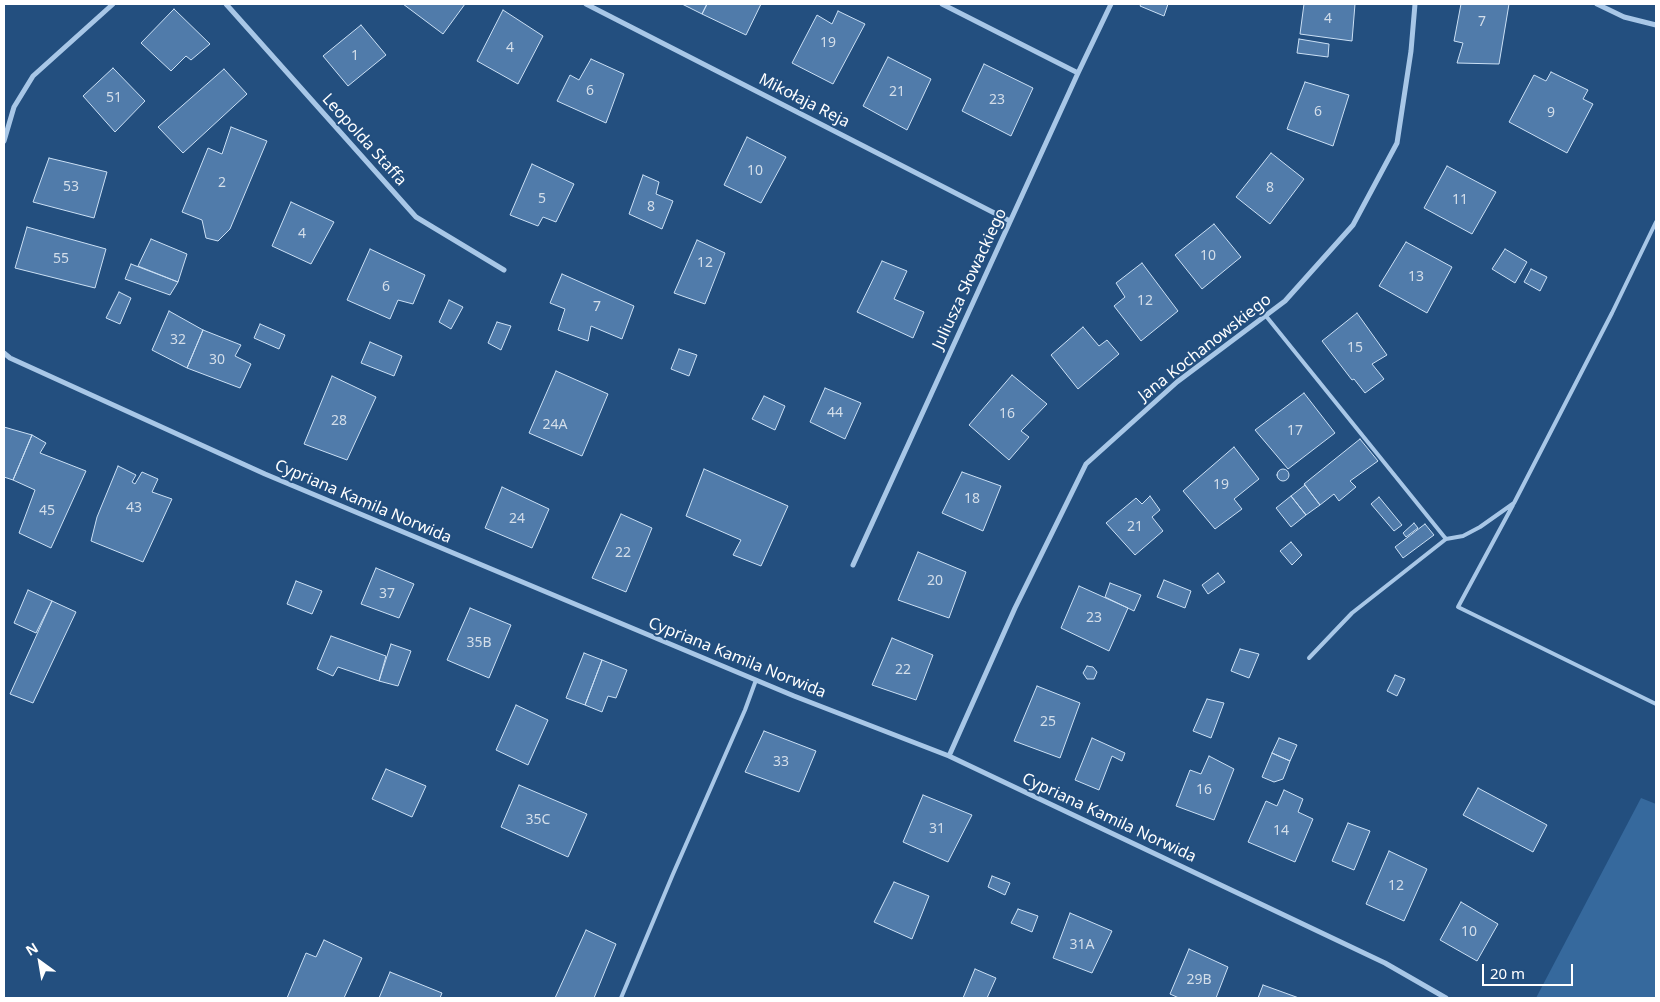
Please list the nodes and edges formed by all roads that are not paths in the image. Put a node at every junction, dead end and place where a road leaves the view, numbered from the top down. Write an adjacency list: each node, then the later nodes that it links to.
1 (113, 4): 10 (street)
2 (226, 4): 13 (street, Leopolda Staffa)
3 (586, 4): 11 (street, Mikołaja Reja)
4 (942, 4): 9 (street)
5 (1111, 4): 9 (street, Juliusza Słowackiego)
6 (1415, 4): 14 (street, Jana Kochanowskiego)
7 (1597, 4): 8 (street)
8 (1656, 25)
9 (1078, 73): 11 (street, Juliusza Słowackiego)
10 (4, 141)
11 (1010, 221): 18 (street, Juliusza Słowackiego)
12 (1656, 222): 16 (lane)
13 (504, 270)
14 (1266, 316): 17 (lane); 22 (street, Jana Kochanowskiego)
15 (4, 353): 20 (street, Cypriana Kamila Norwida)
16 (1514, 503): 17 (lane); 21 (lane)
17 (1446, 539): 19 (lane)
18 (854, 565)
19 (1309, 658)
20 (756, 680): 22 (street, Cypriana Kamila Norwida); 23 (lane)
21 (1656, 704)
22 (949, 756): 24 (street, Cypriana Kamila Norwida)
23 (621, 998)
24 (1446, 998)

